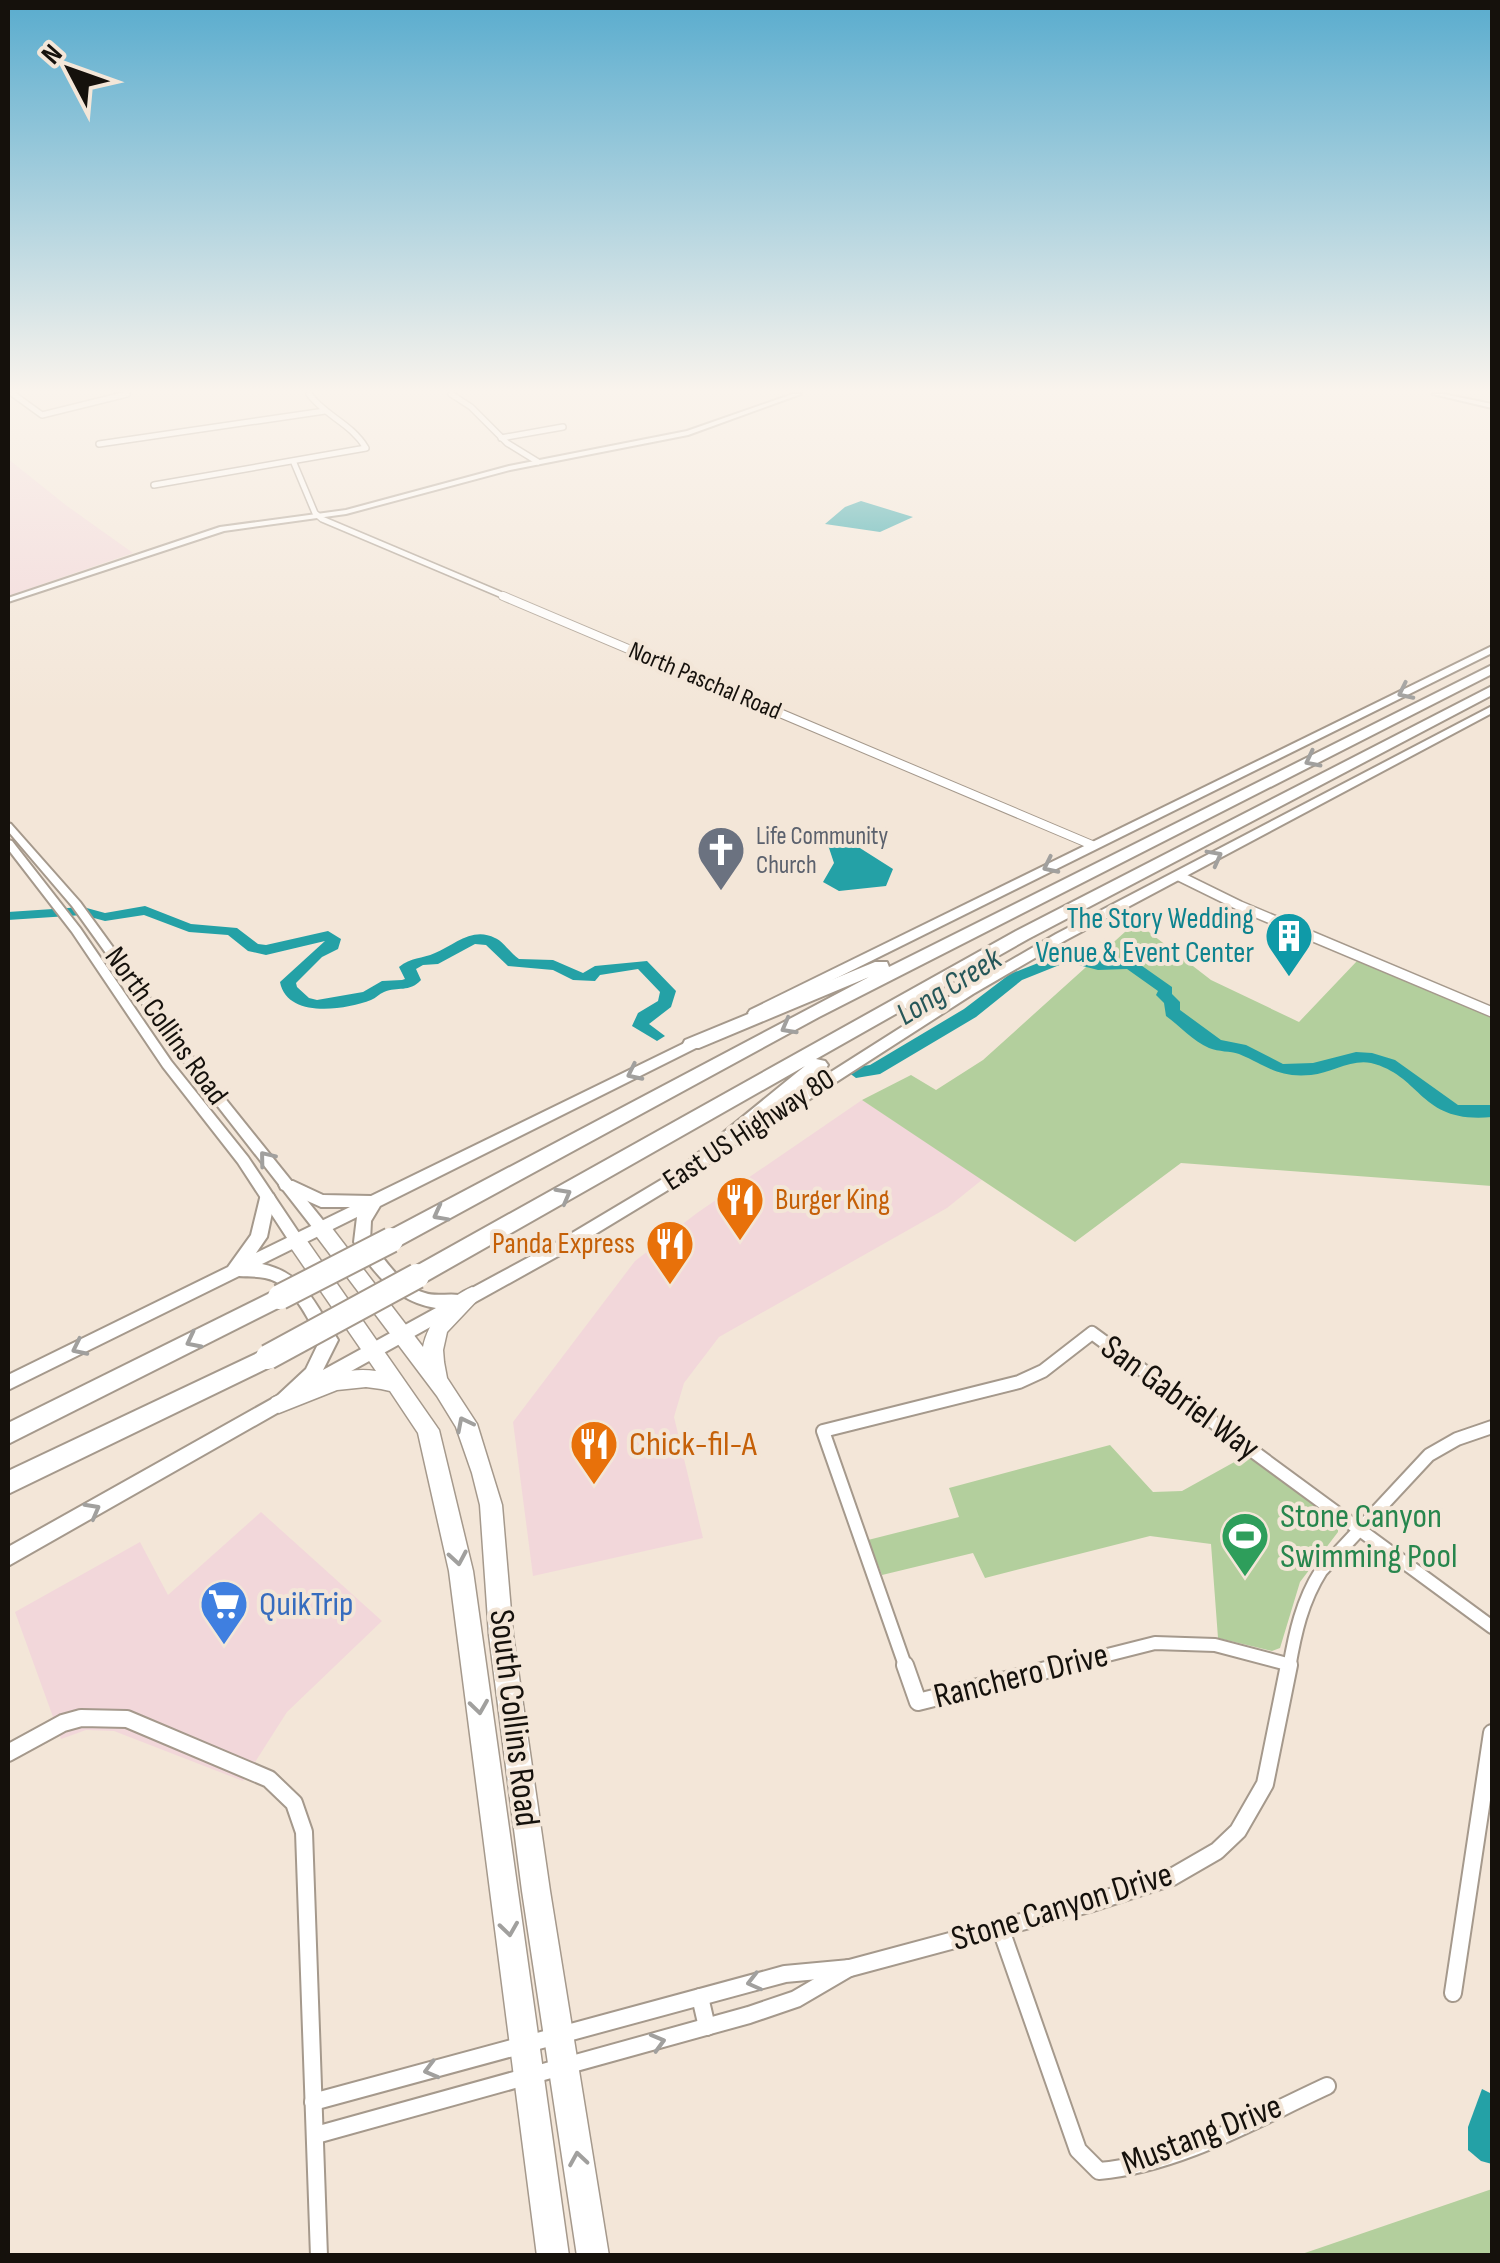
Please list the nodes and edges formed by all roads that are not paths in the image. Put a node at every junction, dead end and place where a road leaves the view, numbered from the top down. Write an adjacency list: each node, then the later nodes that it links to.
1 (311, 500): 3 (street)
2 (385, 500): 3 (street)
3 (318, 516): 4 (street); 11 (street, North Paschal Road)
4 (8, 600)
5 (1492, 650): 11 (main road, one-way to 11)
6 (1492, 669): 15 (highway, one-way to 15)
7 (1492, 690): 16 (highway)
8 (1492, 708): 12 (main road, East US Highway 80, one-way to 8)
9 (8, 826): 13 (street, North Collins Road)
10 (8, 842): 14 (street, North Collins Road)
11 (1092, 846): 20 (main road, one-way to 20)
12 (1179, 876): 17 (street); 21 (main road, East US Highway 80)
13 (60, 885): 14 (street); 18 (street, North Collins Road)
14 (49, 894): 19 (street, North Collins Road)
15 (1000, 920): 20 (highway); 37 (highway, one-way to 37, bridge)
16 (1022, 935): 21 (highway); 38 (highway, one-way to 16, bridge)
17 (1492, 1012)
18 (156, 1014): 19 (street); 22 (street, North Collins Road, one-way to 18)
19 (138, 1022): 23 (street, North Collins Road)
20 (692, 1044): 24 (main road, one-way to 24)
21 (680, 1176): 28 (main road, East US Highway 80)
22 (287, 1185): 24 (main road); 25 (street, North Collins Road)
23 (267, 1198): 26 (street, North Collins Road); 27 (main road)
24 (376, 1201): 25 (main road); 28 (main road)
25 (320, 1228): 26 (main road); 29 (main road, South Collins Road)
26 (296, 1240): 27 (main road); 30 (main road, South Collins Road)
27 (230, 1274): 31 (main road, one-way to 31); 34 (main road)
28 (472, 1295): 29 (main road, East US Highway 80); 33 (main road)
29 (401, 1333): 30 (main road, East US Highway 80); 33 (main road, South Collins Road)
30 (372, 1350): 32 (main road, South Collins Road); 34 (main road, East US Highway 80)
31 (8, 1383)
32 (397, 1386): 34 (main road); 43 (main road, South Collins Road, one-way to 43)
33 (444, 1390): 42 (main road, South Collins Road, one-way to 33)
34 (279, 1404): 40 (main road, East US Highway 80, one-way to 34)
35 (1492, 1427): 39 (street, Stone Canyon Drive)
36 (823, 1431): 39 (street, San Gabriel Way); 44 (street, Ranchero Drive)
37 (8, 1434)
38 (8, 1483)
39 (1356, 1529): 41 (street); 44 (street, Stone Canyon Drive)
40 (8, 1557)
41 (1492, 1626)
42 (501, 1635): 43 (main road); 52 (main road, South Collins Road)
43 (470, 1641): 53 (main road, South Collins Road, one-way to 53)
44 (1287, 1664): 47 (street, Stone Canyon Drive)
45 (1492, 1732): 49 (street)
46 (8, 1753): 57 (street)
47 (1000, 1927): 48 (street, Stone Canyon Drive); 56 (street, Mustang Drive)
48 (850, 1968): 50 (street, Stone Canyon Drive, one-way to 50); 51 (street, Stone Canyon Drive)
49 (1453, 1993)
50 (700, 1997): 51 (street); 52 (street, Stone Canyon Drive)
51 (706, 2028): 54 (street, Stone Canyon Drive, one-way to 51)
52 (559, 2036): 53 (street, Stone Canyon Drive); 54 (main road, South Collins Road)
53 (525, 2045): 55 (main road, South Collins Road); 57 (street, Stone Canyon Drive, one-way to 57)
54 (564, 2069): 55 (street, Stone Canyon Drive); 61 (main road, South Collins Road, one-way to 54)
55 (530, 2078): 58 (street, Stone Canyon Drive); 60 (main road, South Collins Road)
56 (1328, 2086)
57 (313, 2102): 58 (street)
58 (316, 2135): 59 (street)
59 (320, 2256)
60 (552, 2256)
61 (594, 2256)

